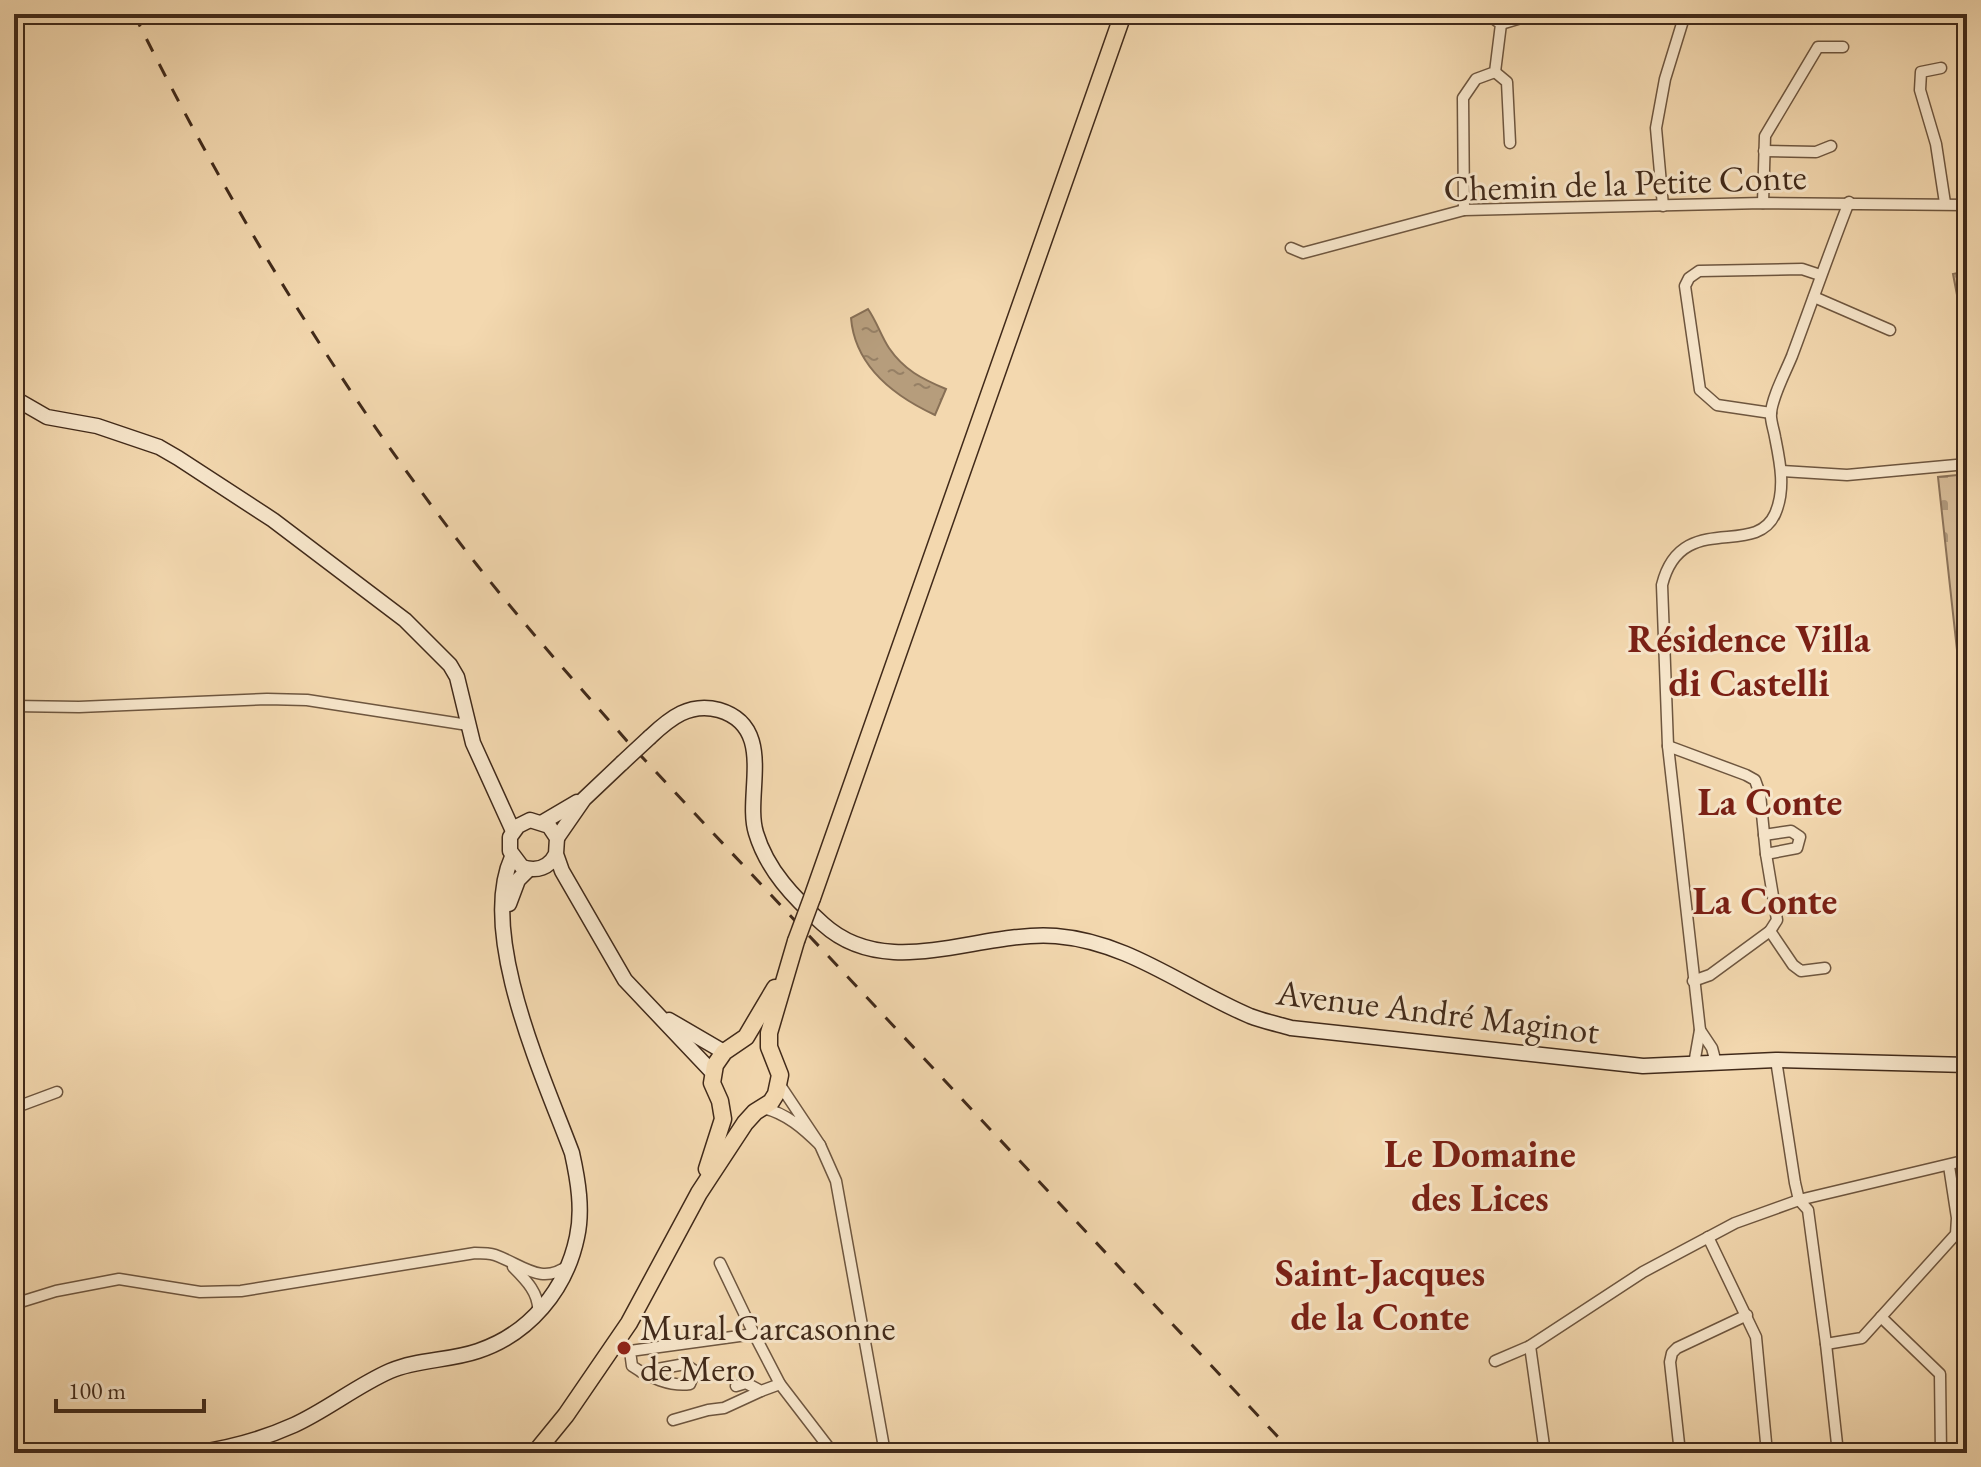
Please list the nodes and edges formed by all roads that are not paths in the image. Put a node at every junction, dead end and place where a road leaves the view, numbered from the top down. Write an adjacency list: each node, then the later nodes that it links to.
1 (1123, 14): 42 (main road, bridge)
2 (1487, 14): 5 (street)
3 (1534, 14): 5 (street)
4 (1682, 15): 16 (street)
5 (1501, 24): 8 (street)
6 (1843, 47): 11 (street)
7 (1941, 68): 14 (street)
8 (1495, 72): 9 (street); 17 (street)
9 (1510, 143)
10 (1831, 146): 11 (street)
11 (1764, 151): 13 (street)
12 (1849, 202): 13 (street, Chemin de la Petite Conte); 14 (street, Chemin de la Petite Conte); 19 (street)
13 (1763, 203): 16 (street, Chemin de la Petite Conte)
14 (1945, 203): 15 (street, Chemin de la Petite Conte)
15 (1967, 205)
16 (1663, 206): 17 (street, Chemin de la Petite Conte)
17 (1464, 210): 18 (street, Chemin de la Petite Conte)
18 (1291, 248)
19 (1820, 275): 20 (street); 23 (street)
20 (1814, 297): 21 (street); 23 (street)
21 (1890, 330)
22 (14, 398): 27 (street)
23 (1771, 413): 25 (street)
24 (1967, 464): 25 (street)
25 (1782, 471): 28 (street)
26 (14, 706): 27 (street)
27 (468, 725): 29 (street)
28 (1668, 746): 33 (street); 44 (street)
29 (491, 781): 31 (street); 32 (street)
30 (584, 799): 31 (street); 34 (street); 53 (street, Avenue André Maginot, bridge)
31 (537, 821): 32 (street); 34 (street)
32 (513, 831): 37 (street)
33 (1764, 835): 36 (street); 36 (street)
34 (557, 838): 35 (street)
35 (556, 854): 38 (street); 39 (street)
36 (1766, 854): 41 (street)
37 (512, 857): 38 (street); 40 (street)
38 (535, 869): 39 (street); 40 (street)
39 (579, 903): 45 (street)
40 (504, 915): 69 (street)
41 (1770, 931): 43 (street); 44 (street)
42 (796, 941): 49 (main road); 50 (main road)
43 (1825, 968)
44 (1693, 981): 46 (street)
45 (654, 1011): 49 (street); 55 (street)
46 (1700, 1030): 47 (street); 48 (street)
47 (1709, 1044): 48 (street); 52 (street)
48 (1696, 1046): 53 (street)
49 (730, 1049): 50 (main road); 55 (main road)
50 (772, 1057): 56 (main road)
51 (1776, 1060): 52 (street, Avenue André Maginot); 54 (street, Avenue André Maginot); 65 (street)
52 (1716, 1063): 53 (street, Avenue André Maginot)
53 (1694, 1064)
54 (1967, 1065)
55 (713, 1073): 58 (main road)
56 (780, 1085): 60 (main road); 61 (street)
57 (57, 1092): 59 (street)
58 (720, 1101): 60 (main road); 64 (main road)
59 (14, 1108)
60 (759, 1110): 61 (street); 64 (main road)
61 (820, 1145): 89 (street)
62 (1967, 1160): 63 (street)
63 (1949, 1166): 65 (street); 76 (street)
64 (699, 1193): 87 (main road)
65 (1799, 1200): 66 (street); 78 (street)
66 (1708, 1237): 75 (street); 79 (street)
67 (505, 1261): 70 (street); 71 (street); 73 (street)
68 (720, 1263): 77 (street)
69 (570, 1265): 70 (street); 72 (street)
70 (540, 1276): 72 (street)
71 (534, 1292): 72 (street); 74 (street)
72 (554, 1294): 74 (street)
73 (14, 1304)
74 (538, 1313): 86 (street)
75 (1747, 1315): 91 (street); 92 (street)
76 (1881, 1317): 78 (street); 94 (street)
77 (754, 1334): 81 (street); 82 (street)
78 (1826, 1344): 93 (street)
79 (1530, 1346): 80 (street); 90 (street)
80 (1495, 1361)
81 (641, 1372)
82 (780, 1384): 84 (street); 88 (street)
83 (736, 1386): 84 (street)
84 (761, 1391): 85 (street)
85 (673, 1420)
86 (195, 1453)
87 (535, 1453)
88 (833, 1453)
89 (885, 1453)
90 (1545, 1453)
91 (1680, 1453)
92 (1767, 1453)
93 (1838, 1453)
94 (1941, 1453)

